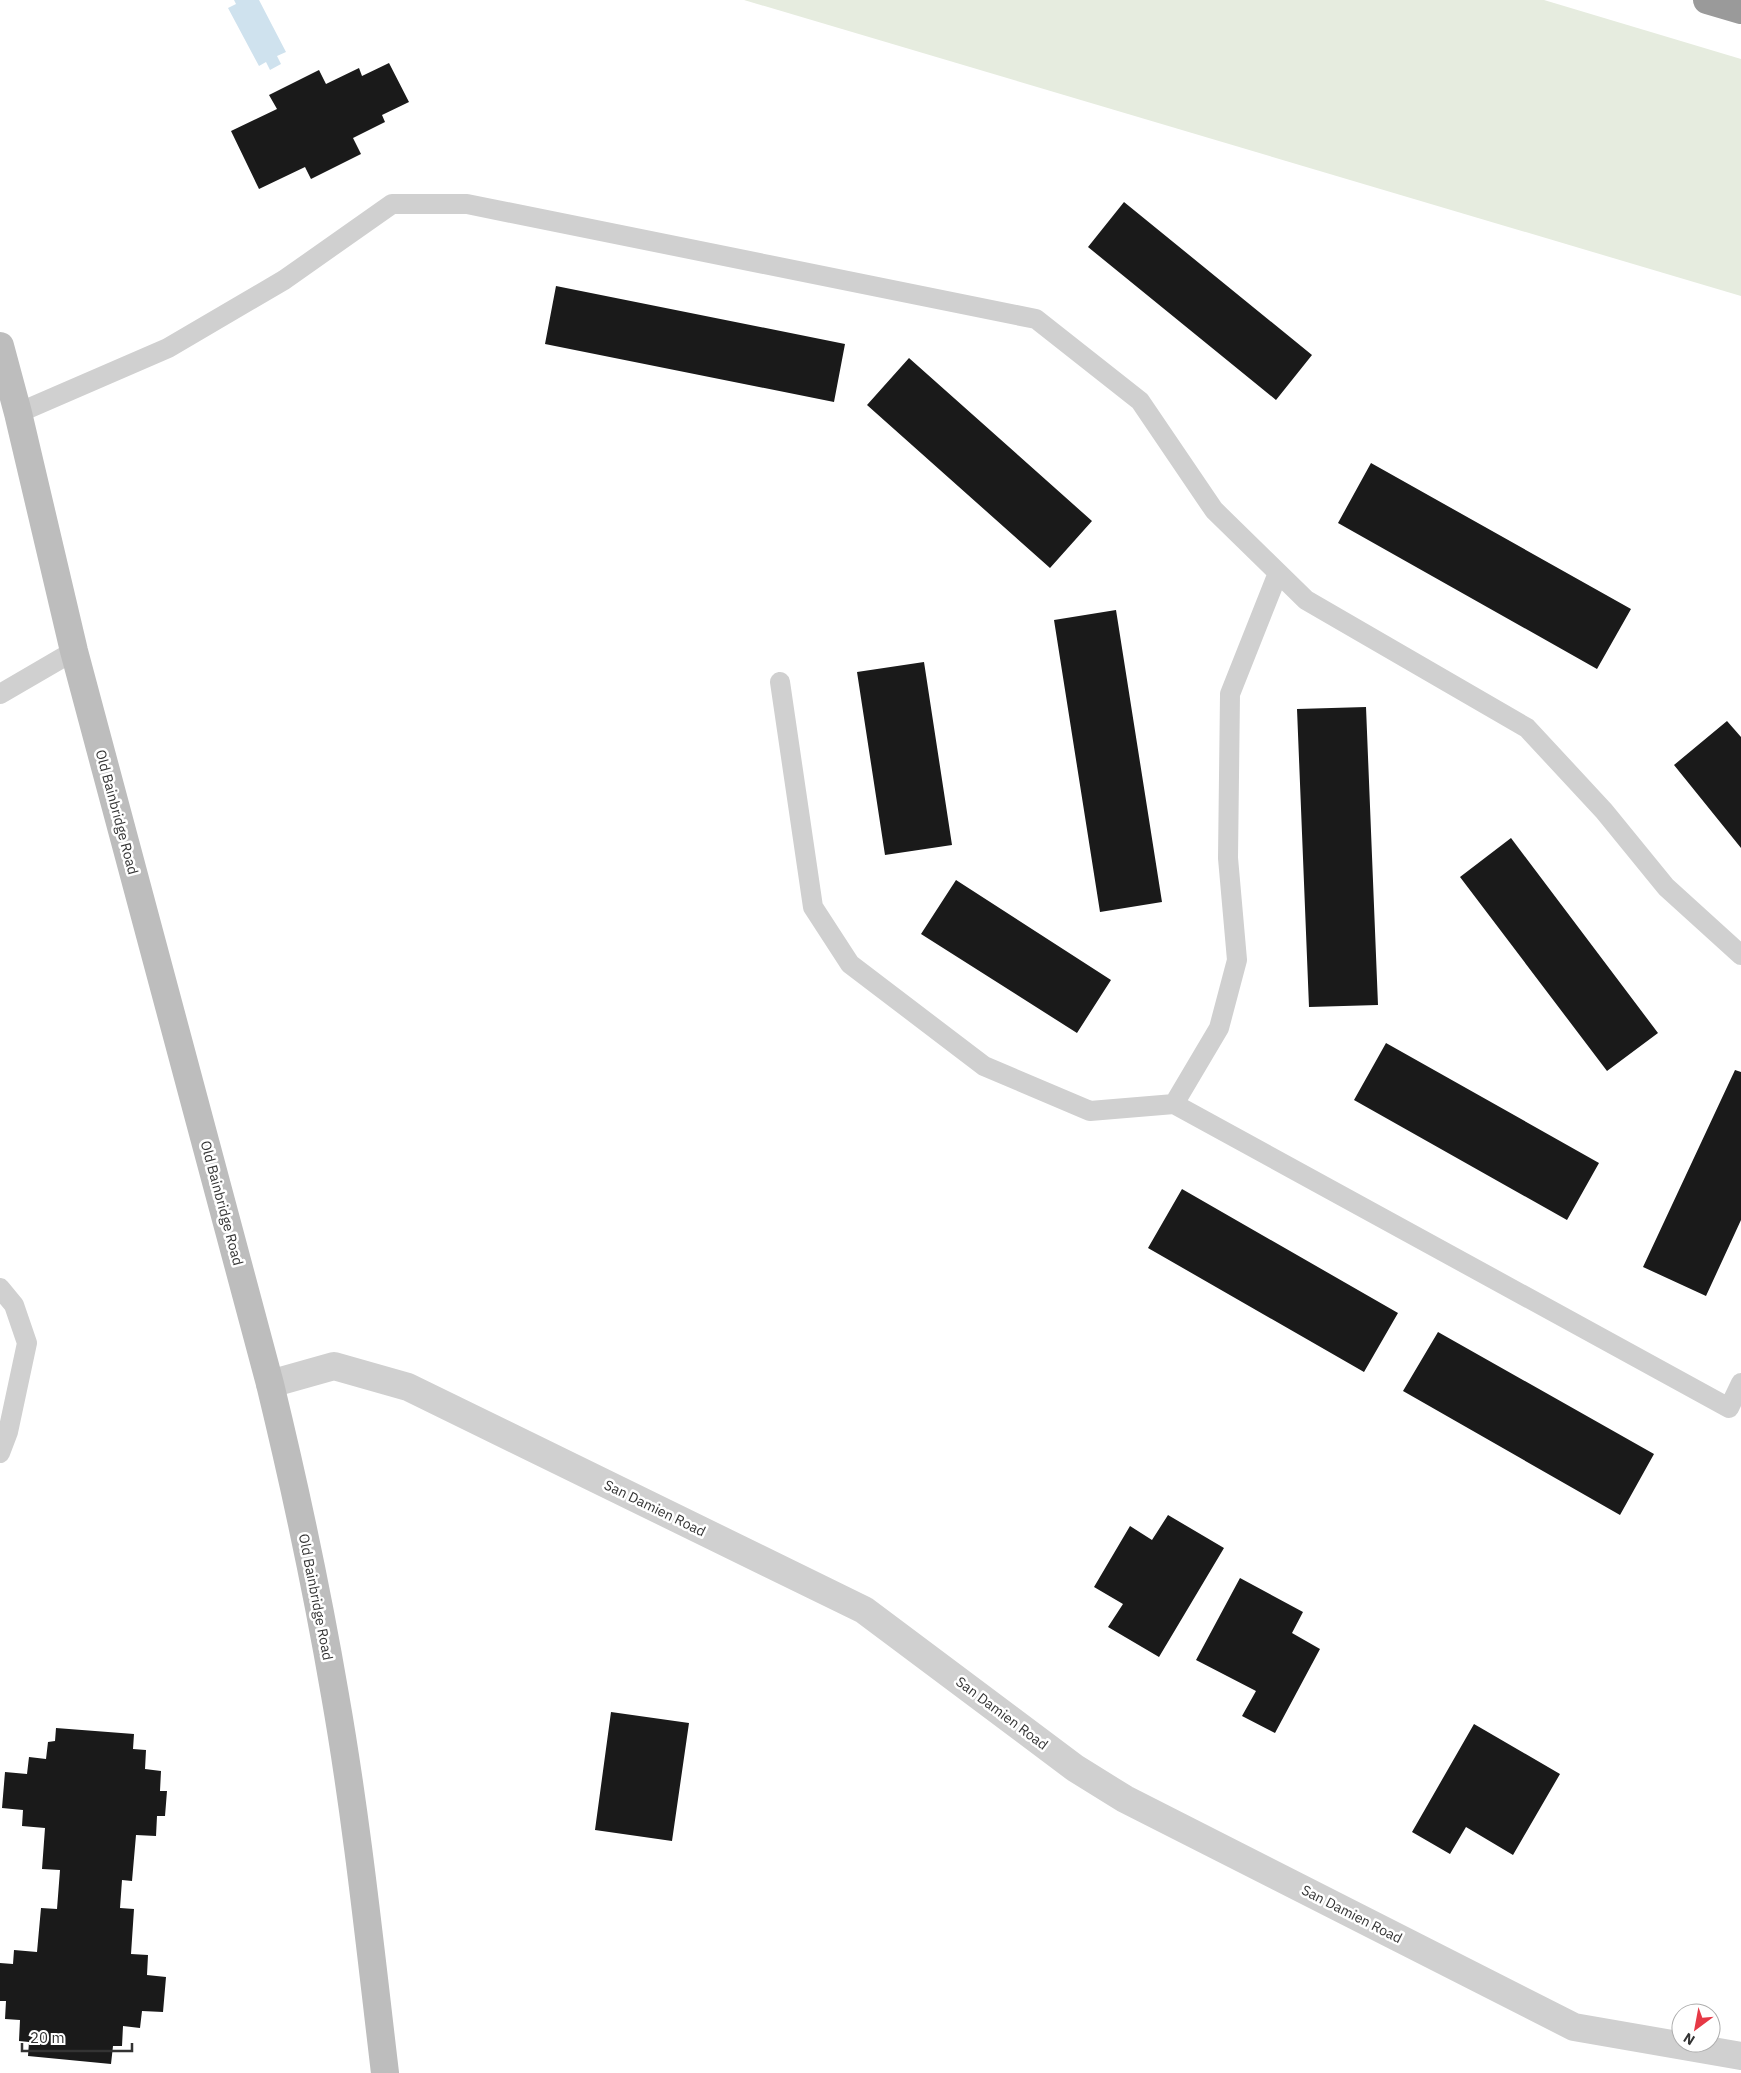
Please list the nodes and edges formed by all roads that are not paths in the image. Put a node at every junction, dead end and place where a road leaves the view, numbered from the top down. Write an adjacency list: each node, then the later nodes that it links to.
1 (1707, 0): 2 (highway)
2 (1741, 10)
3 (0, 346): 4 (main road, Old Bainbridge Road)
4 (18, 413): 5 (lane); 6 (main road, Old Bainbridge Road)
5 (1278, 574): 9 (lane); 10 (lane)
6 (74, 651): 8 (lane); 13 (main road, Old Bainbridge Road)
7 (780, 682): 10 (lane)
8 (0, 694)
9 (1741, 955)
10 (1174, 1104): 12 (lane)
11 (0, 1288): 14 (lane)
12 (1741, 1383)
13 (270, 1384): 15 (street, San Damien Road); 16 (main road, Old Bainbridge Road)
14 (0, 1453)
15 (1741, 2056)
16 (385, 2073)

